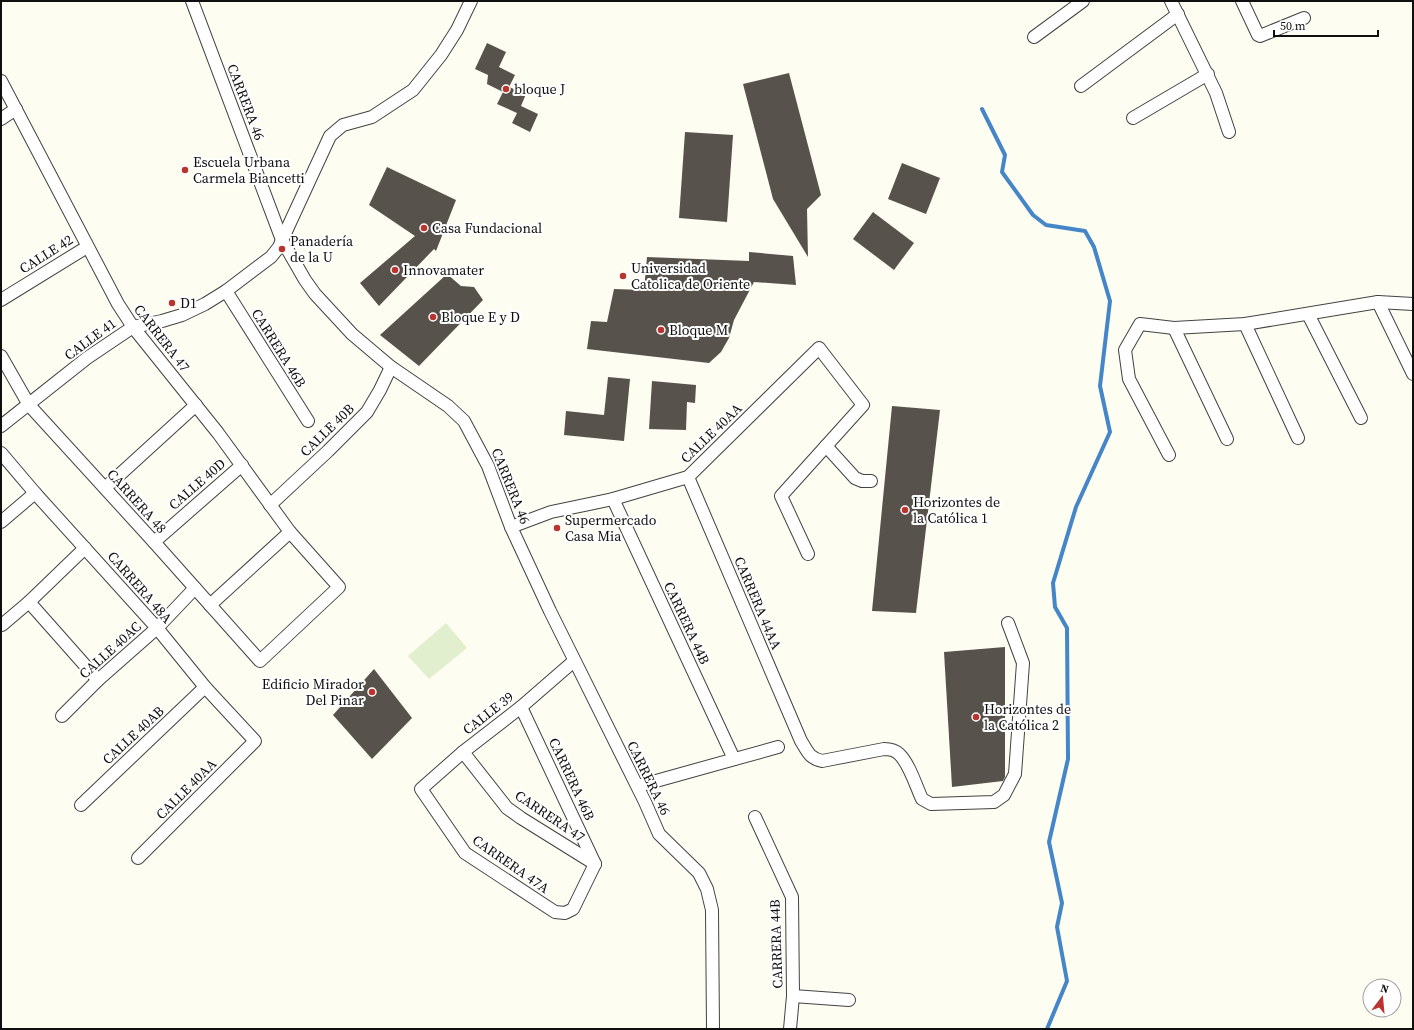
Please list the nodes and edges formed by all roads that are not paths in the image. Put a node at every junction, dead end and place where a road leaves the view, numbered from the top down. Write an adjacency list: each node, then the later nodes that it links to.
1 (192, 1): 16 (street, CARRERA 46)
2 (471, 1): 16 (street, CALLE 41)
3 (1084, 1): 8 (street)
4 (1171, 1): 6 (street)
5 (1242, 1): 7 (street)
6 (1178, 14): 9 (street); 11 (street)
7 (1304, 18)
8 (1034, 37)
9 (1208, 74): 13 (street); 15 (street)
10 (1, 81): 12 (street, CARRERA 47)
11 (1081, 86)
12 (16, 109): 14 (street); 17 (street, CARRERA 47)
13 (1133, 118)
14 (1, 119)
15 (1228, 132)
16 (282, 240): 18 (street, CALLE 41); 27 (street, CARRERA 46)
17 (87, 247): 19 (street, CALLE 42); 24 (street, CARRERA 47)
18 (226, 291): 24 (street, CALLE 41); 32 (street, CARRERA 46B)
19 (1, 300)
20 (1378, 302): 21 (street); 22 (street); 28 (street)
21 (1413, 304)
22 (1308, 314): 23 (street); 31 (street)
23 (1245, 324): 25 (street); 34 (street)
24 (133, 327): 29 (street, CALLE 41); 30 (street, CARRERA 47)
25 (1174, 328): 35 (street); 38 (street)
26 (1, 356): 29 (street, CARRERA 48)
27 (391, 367): 45 (street, CALLE 40B); 47 (street, CARRERA 46)
28 (1413, 374)
29 (29, 405): 33 (street, CALLE 41); 42 (street, CARRERA 48)
30 (196, 405): 39 (street, CARRERA 47); 42 (street)
31 (1361, 418)
32 (308, 421)
33 (1, 426)
34 (1298, 438)
35 (1227, 439)
36 (826, 446): 40 (street, CALLE 40AA); 41 (street); 51 (street)
37 (1, 453): 43 (street, CARRERA 48A)
38 (1169, 455)
39 (242, 465): 45 (street, CARRERA 47); 49 (street, CALLE 40D)
40 (688, 477): 44 (street, CALLE 40AA); 55 (street, CARRERA 44AA)
41 (872, 481)
42 (105, 488): 49 (street, CARRERA 48)
43 (35, 493): 46 (street); 50 (street, CARRERA 48A)
44 (613, 499): 47 (street, CALLE 40AA); 67 (street, CARRERA 44B)
45 (270, 504): 48 (street, CARRERA 47)
46 (1, 522)
47 (511, 528): 59 (street, CARRERA 46)
48 (290, 532): 54 (street); 58 (street, CARRERA 47)
49 (154, 542): 52 (street, CARRERA 48)
50 (85, 548): 53 (street); 57 (street, CARRERA 48A)
51 (808, 554)
52 (195, 588): 54 (street, CARRERA 48); 57 (street, CALLE 40AC)
53 (29, 602): 56 (street); 60 (street)
54 (210, 604): 58 (street, CARRERA 48)
55 (1008, 623)
56 (2, 625)
57 (156, 628): 60 (street, CALLE 40AC); 61 (street, CARRERA 48A)
58 (260, 661)
59 (574, 661): 62 (street, CALLE 39); 68 (street, CARRERA 46)
60 (98, 680): 63 (street, CALLE 40AC)
61 (205, 687): 64 (street, CARRERA 48A); 70 (street, CALLE 40AB)
62 (521, 707): 66 (street, CALLE 39); 73 (street, CARRERA 46B)
63 (62, 716)
64 (255, 741): 72 (street, CALLE 40AA)
65 (778, 747): 67 (street)
66 (463, 752): 69 (street, CALLE 39); 73 (street, CARRERA 47)
67 (734, 759): 68 (street)
68 (638, 786): 76 (street, CARRERA 46)
69 (421, 789): 73 (street, CARRERA 47A)
70 (81, 805)
71 (755, 817): 74 (street, CARRERA 44B)
72 (138, 858)
73 (595, 864)
74 (793, 996): 75 (street); 77 (street, CARRERA 44B)
75 (849, 1000)
76 (713, 1029)
77 (790, 1029)

